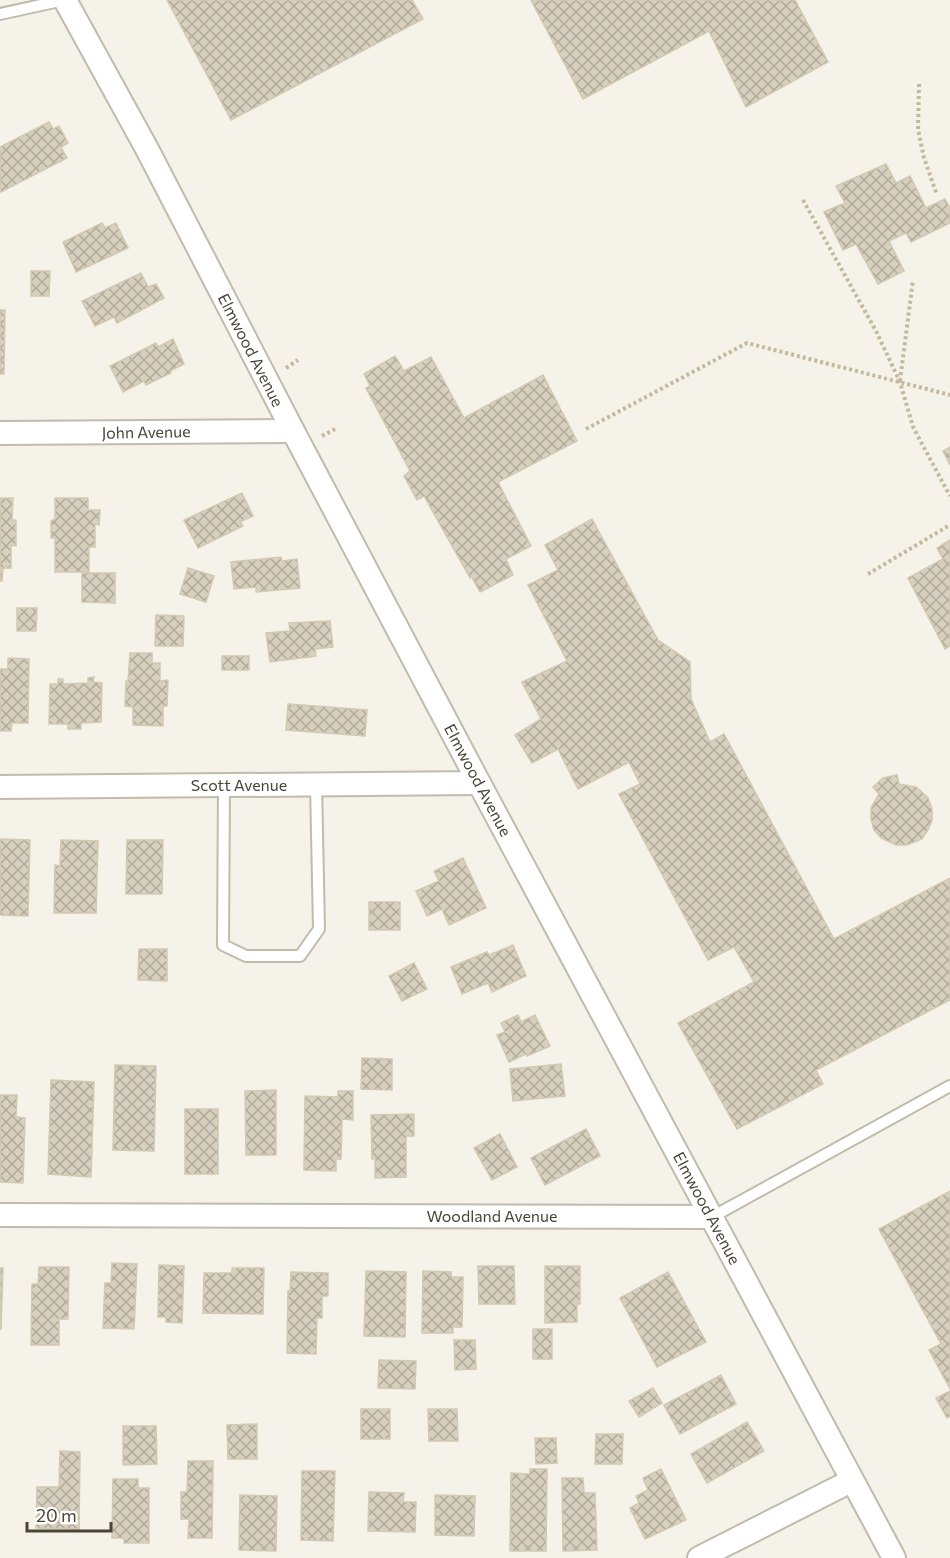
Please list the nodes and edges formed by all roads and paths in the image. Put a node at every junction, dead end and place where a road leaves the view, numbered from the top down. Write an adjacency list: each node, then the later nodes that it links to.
1 (65, 0): 2 (lane); 10 (street, Elmwood Avenue)
2 (0, 14)
3 (920, 84): 4 (path)
4 (938, 195)
5 (803, 200): 7 (path)
6 (913, 280): 7 (path)
7 (900, 382): 8 (path); 9 (path); 12 (path)
8 (950, 395)
9 (586, 429)
10 (292, 431): 11 (street, John Avenue); 15 (street, Elmwood Avenue)
11 (0, 433)
12 (950, 496)
13 (950, 525): 14 (path)
14 (868, 574)
15 (479, 783): 16 (street, Scott Avenue); 21 (street, Elmwood Avenue)
16 (316, 784): 17 (street, Scott Avenue); 17 (lane)
17 (224, 785): 18 (street, Scott Avenue)
18 (0, 787)
19 (950, 1086): 21 (lane, Woodland Avenue)
20 (0, 1215): 21 (street, Woodland Avenue)
21 (712, 1217): 22 (street, Elmwood Avenue)
22 (851, 1481): 23 (street); 24 (street, Elmwood Avenue)
23 (699, 1558)
24 (894, 1558)

